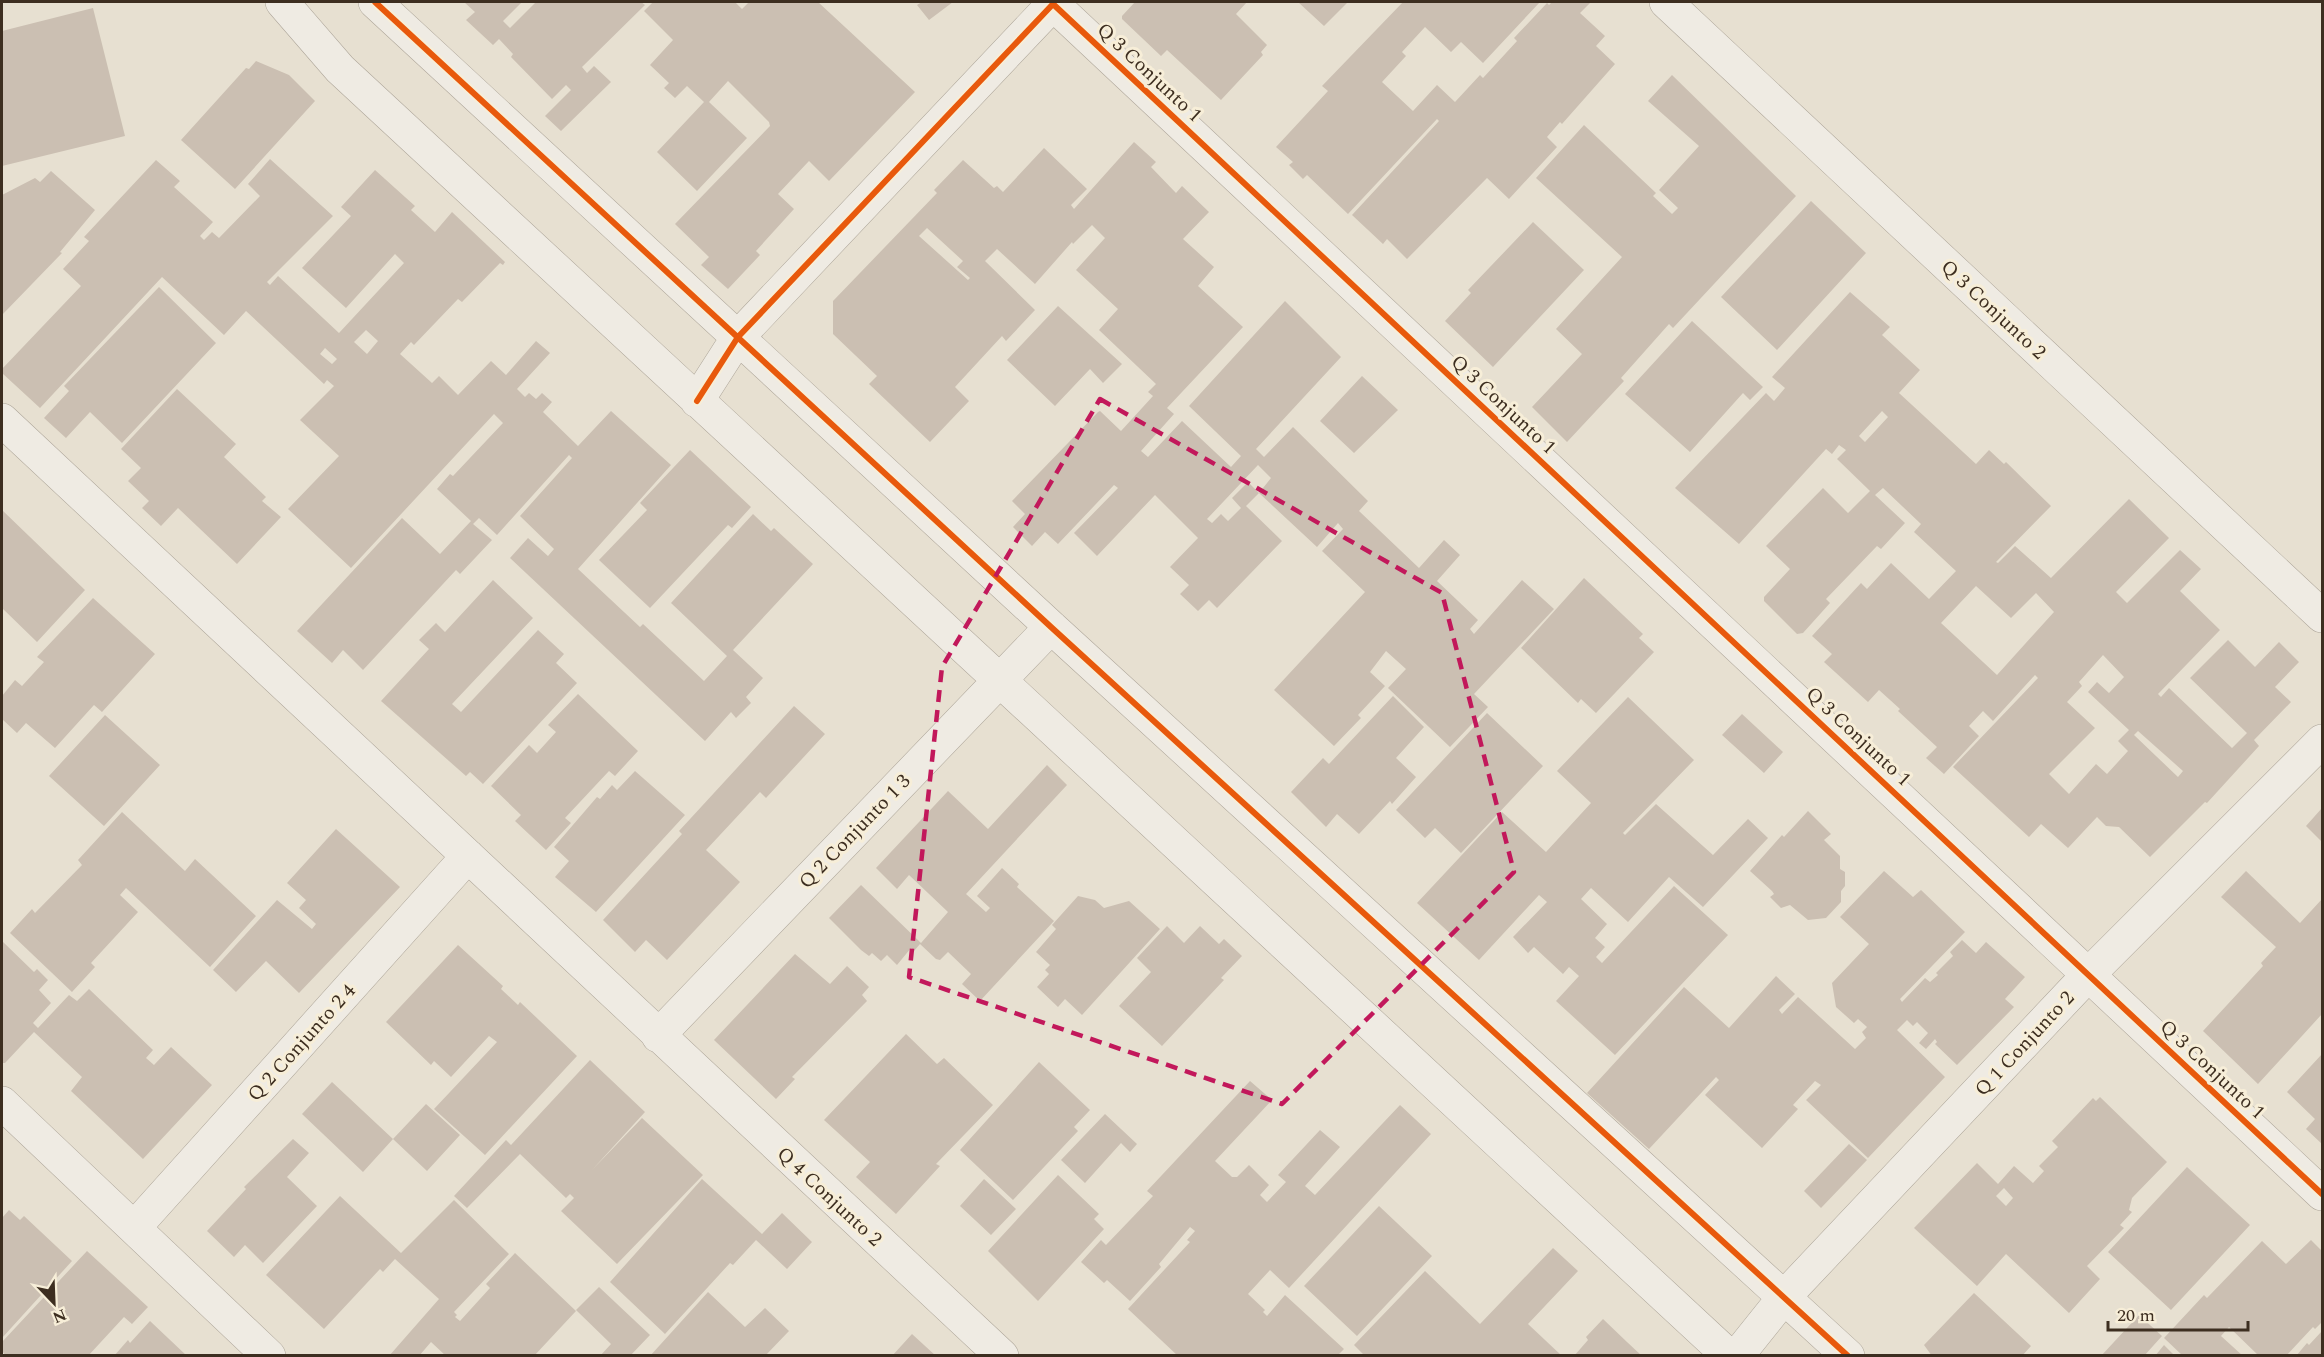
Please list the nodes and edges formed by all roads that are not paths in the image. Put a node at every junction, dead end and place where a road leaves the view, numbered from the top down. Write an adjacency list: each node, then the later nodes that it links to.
1 (282, 2): 6 (street)
2 (375, 2): 5 (street)
3 (1666, 2): 8 (street, Q 3 Conjunto 2)
4 (1054, 3): 5 (street, Q 3 Conjunto 1); 13 (street, Q 3 Conjunto 1)
5 (738, 338): 6 (street, Q 3 Conjunto 1); 9 (street)
6 (697, 401): 10 (street)
7 (2, 420): 12 (street, Q 4 Conjunto 2)
8 (2322, 616)
9 (1051, 627): 10 (street, Q 2 Conjunto 1 3); 18 (street)
10 (999, 681): 14 (street, Q 2 Conjunto 1 3); 21 (street)
11 (2322, 741): 13 (street, Q 1 Conjunto 2)
12 (468, 856): 14 (street, Q 4 Conjunto 2); 17 (street, Q 2 Conjunto 2 4)
13 (2090, 974): 16 (street, Q 3 Conjunto 1); 18 (street, Q 1 Conjunto 2)
14 (658, 1036): 20 (street, Q 4 Conjunto 2)
15 (2, 1103): 17 (street)
16 (2322, 1194)
17 (134, 1228): 19 (street)
18 (1785, 1296): 22 (street, Q 1 Conjunto 2); 23 (street)
19 (268, 1356)
20 (1002, 1356)
21 (1729, 1356)
22 (1737, 1356)
23 (1848, 1356)

